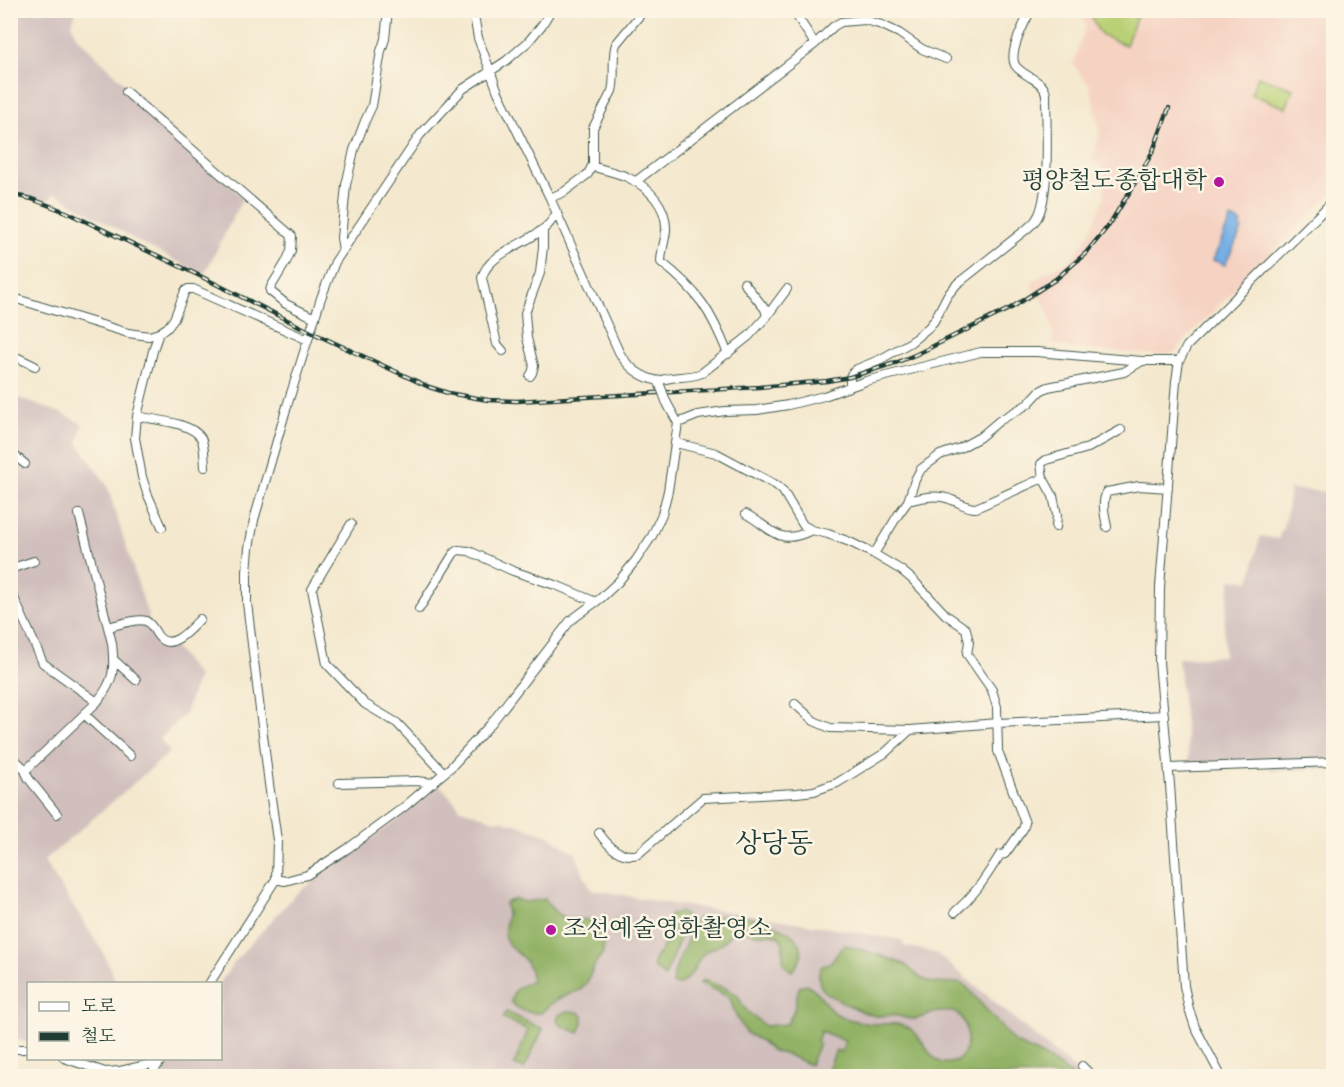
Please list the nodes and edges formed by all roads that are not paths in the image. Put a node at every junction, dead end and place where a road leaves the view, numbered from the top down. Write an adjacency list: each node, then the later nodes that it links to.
1 (388, 10): 17 (street)
2 (473, 10): 9 (street)
3 (551, 10): 9 (street)
4 (644, 10): 11 (street)
5 (794, 10): 7 (street)
6 (1031, 10): 33 (street)
7 (815, 44): 8 (street); 12 (street)
8 (946, 58)
9 (490, 71): 13 (street); 17 (street)
10 (126, 92): 22 (street)
11 (592, 166): 12 (street); 13 (street)
12 (635, 182): 27 (street)
13 (550, 198): 15 (street)
14 (1334, 200): 29 (street)
15 (557, 213): 16 (street); 32 (street)
16 (543, 229): 25 (street); 31 (street)
17 (343, 250): 22 (street)
18 (744, 283): 21 (street)
19 (787, 290): 21 (street)
20 (10, 297): 23 (street)
21 (767, 316): 27 (street)
22 (315, 318): 24 (street)
23 (159, 333): 24 (street); 34 (street)
24 (308, 340): 77 (street)
25 (503, 351)
26 (10, 354): 30 (street)
27 (728, 354): 32 (street)
28 (1142, 361): 29 (street); 33 (street); 43 (street)
29 (1179, 361): 42 (street)
30 (35, 366)
31 (530, 376)
32 (659, 383): 35 (street, bridge)
33 (850, 386): 35 (street)
34 (137, 416): 40 (street); 47 (street)
35 (678, 423): 37 (street)
36 (1121, 430): 41 (street)
37 (676, 443): 50 (street); 55 (street)
38 (10, 452): 39 (street)
39 (25, 464)
40 (205, 467)
41 (1043, 478): 43 (street); 48 (street)
42 (1168, 488): 49 (street); 64 (street)
43 (908, 501): 51 (street)
44 (79, 514): 58 (street)
45 (746, 514): 50 (street)
46 (351, 524): 72 (street)
47 (162, 527)
48 (1056, 527)
49 (1107, 527)
50 (812, 530): 51 (street)
51 (874, 554): 65 (street)
52 (34, 561): 53 (street)
53 (10, 569)
54 (10, 589): 61 (street)
55 (596, 602): 56 (street); 72 (street)
56 (419, 609)
57 (201, 619): 58 (street)
58 (108, 627): 59 (street)
59 (114, 660): 60 (street); 61 (street)
60 (136, 680)
61 (96, 702): 63 (street)
62 (795, 704): 66 (street)
63 (84, 714): 68 (street); 71 (street)
64 (1164, 715): 65 (street); 70 (street)
65 (998, 723): 66 (street); 78 (street)
66 (910, 730): 76 (street)
67 (10, 755): 71 (street)
68 (130, 756)
69 (1334, 762): 70 (street)
70 (1169, 768): 87 (street)
71 (26, 770): 75 (street)
72 (444, 773): 74 (street)
73 (339, 783): 74 (street)
74 (433, 783): 77 (street)
75 (57, 814)
76 (599, 833)
77 (276, 879): 79 (street)
78 (955, 912)
79 (210, 982)
80 (10, 1049): 81 (street)
81 (27, 1049)
82 (67, 1060): 83 (street)
83 (161, 1060): 85 (street)
84 (1083, 1066): 86 (street)
85 (150, 1077)
86 (1092, 1077)
87 (1221, 1077)

